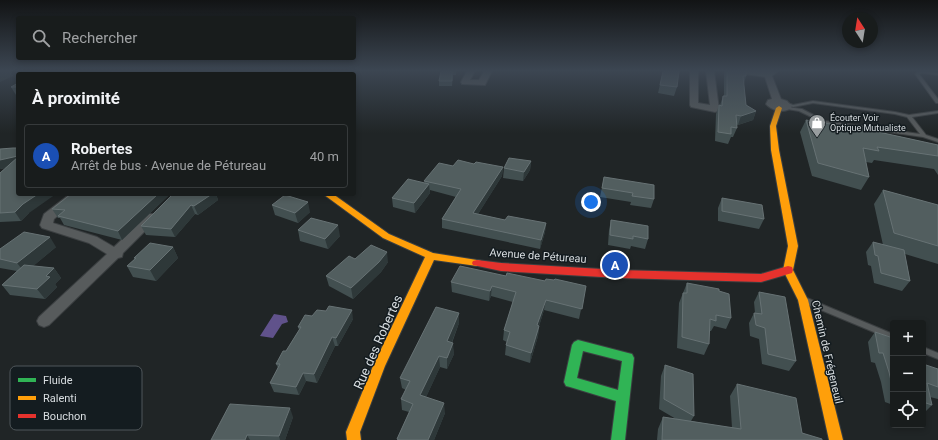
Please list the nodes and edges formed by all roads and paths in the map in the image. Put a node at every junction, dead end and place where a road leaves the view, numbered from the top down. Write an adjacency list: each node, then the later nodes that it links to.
1 (694, 92): 2 (street)
2 (713, 92)
3 (777, 92): 6 (street)
4 (931, 92): 5 (lane)
5 (938, 102)
6 (782, 105): 8 (lane); 9 (lane); 16 (street)
7 (938, 112): 8 (lane)
8 (909, 116): 9 (lane)
9 (924, 136): 10 (lane)
10 (938, 141)
11 (74, 196): 14 (street)
12 (330, 196): 15 (street, Avenue de Pétureau)
13 (160, 211): 14 (street)
14 (117, 254): 18 (street)
15 (431, 256): 16 (street, Avenue de Pétureau); 23 (street, Rue des Robertes)
16 (788, 270): 17 (street, Chemin de Frégeneuil)
17 (803, 300): 19 (lane); 25 (street, Chemin de Frégeneuil)
18 (44, 322)
19 (890, 336)
20 (926, 351): 21 (lane)
21 (938, 356)
22 (623, 397): 22 (street); 24 (street)
23 (354, 440)
24 (618, 440)
25 (836, 440)

